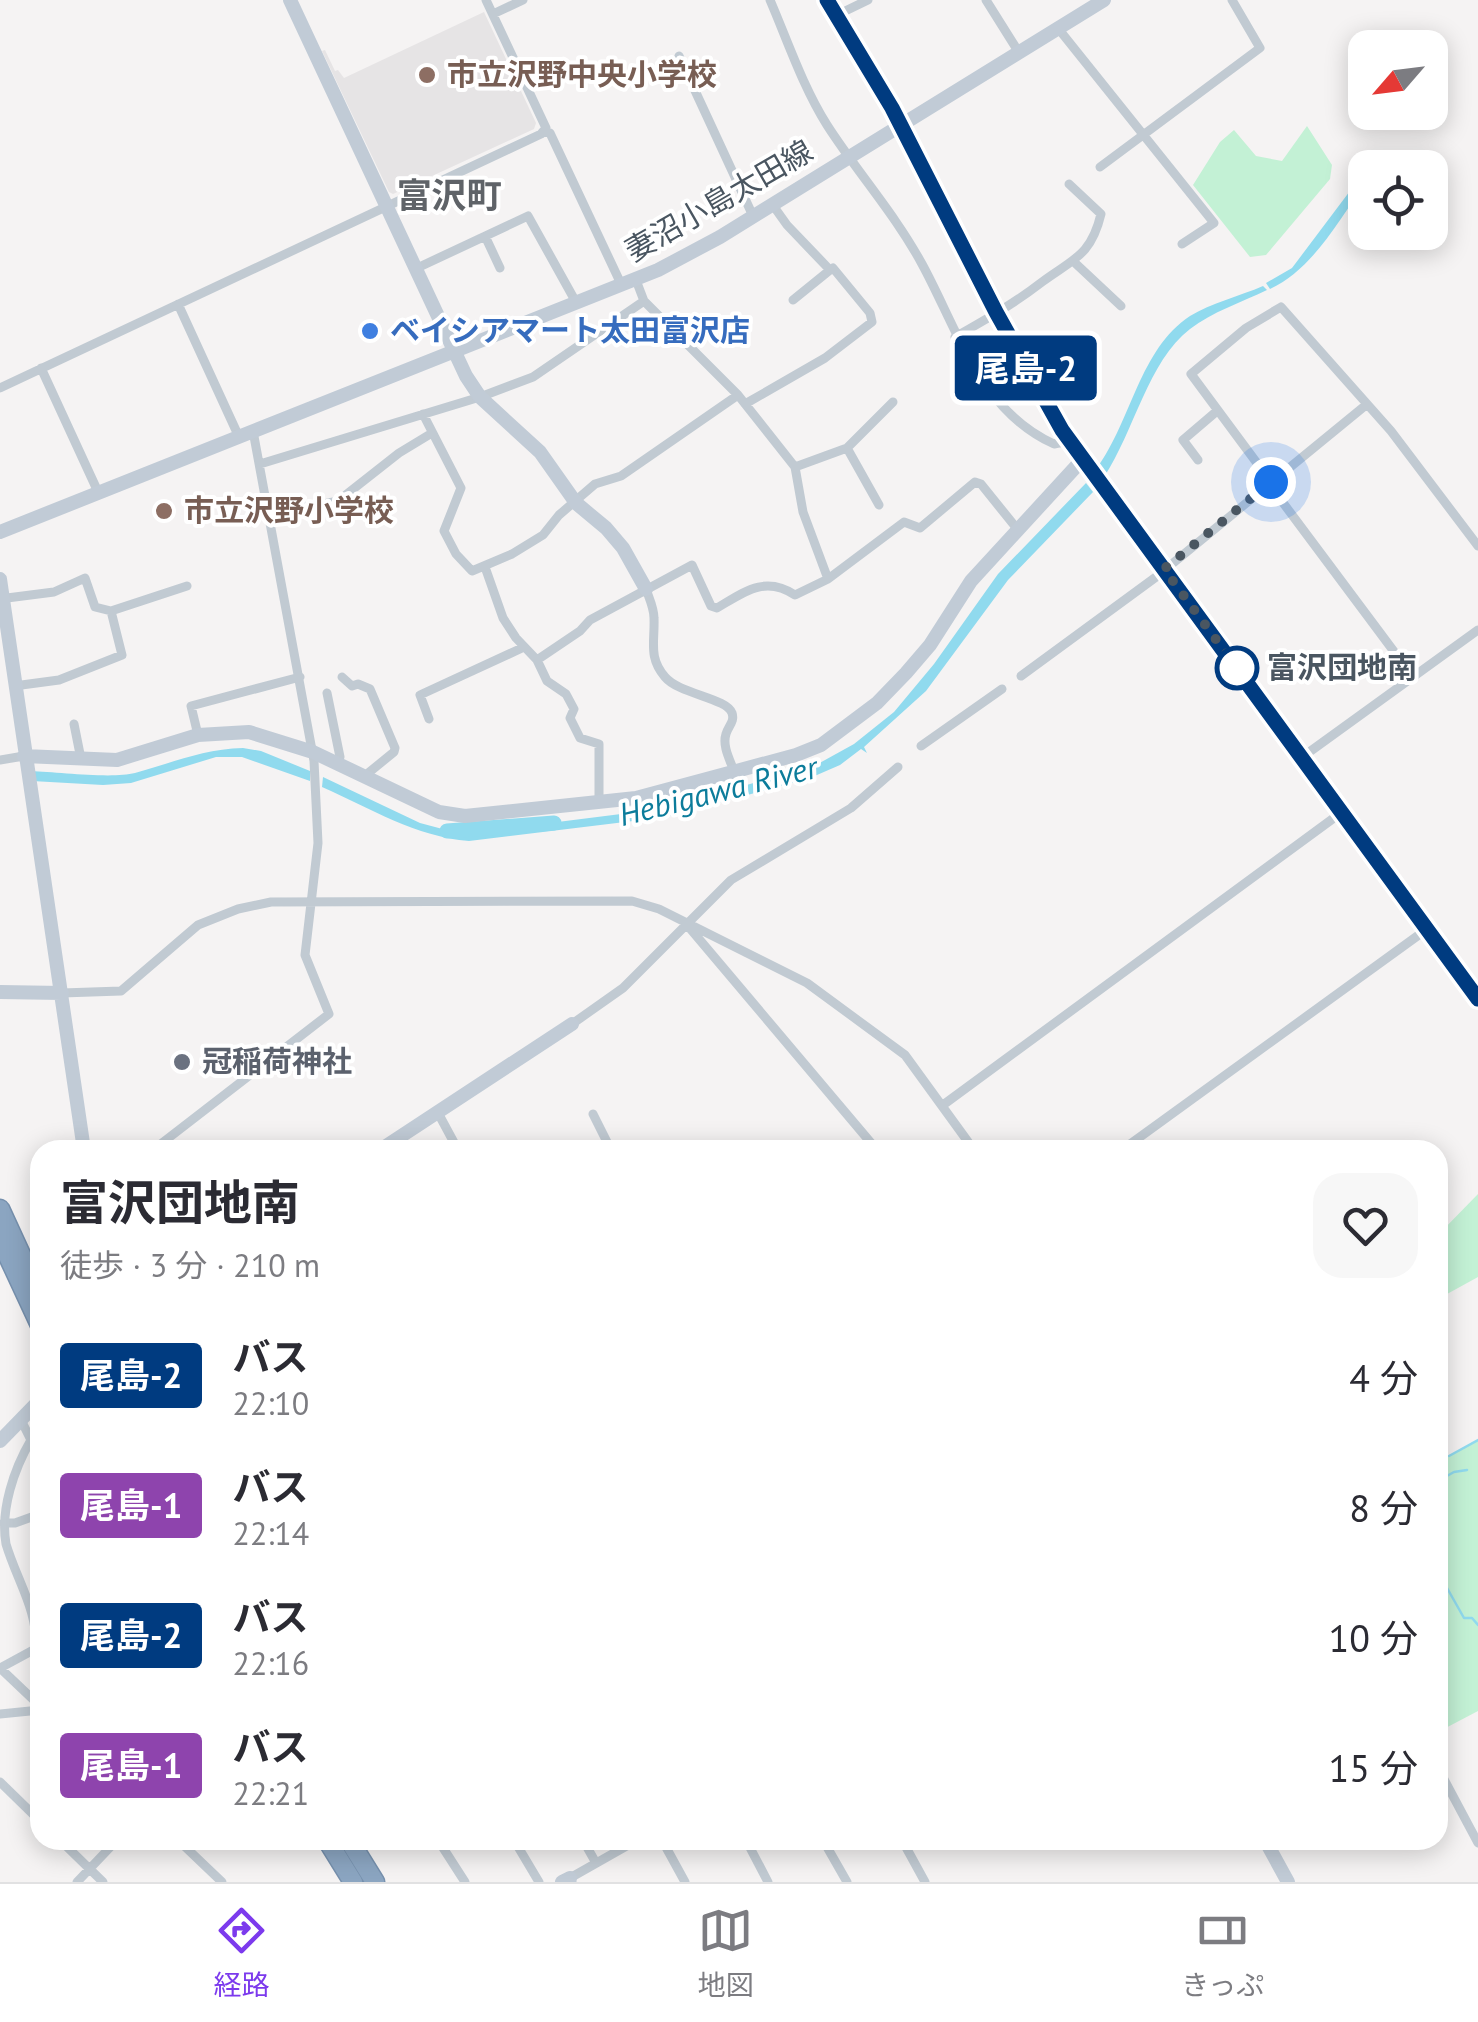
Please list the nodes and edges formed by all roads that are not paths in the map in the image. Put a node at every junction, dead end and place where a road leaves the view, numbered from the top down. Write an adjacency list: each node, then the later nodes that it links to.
1 (290, 0): 22 (street)
2 (486, 0): 10 (street)
3 (523, 0): 10 (street)
4 (770, 0): 18 (street)
5 (827, 0): 11 (street)
6 (868, 0): 11 (street)
7 (986, 0): 13 (street)
8 (1104, 0): 12 (street, 妻沼小島太田線)
9 (1232, 0): 17 (street)
10 (493, 14): 16 (street)
11 (837, 16): 15 (street)
12 (1057, 27): 13 (street, 妻沼小島太田線); 17 (street)
13 (1018, 51): 15 (street, 妻沼小島太田線)
14 (680, 56): 23 (street)
15 (902, 126): 18 (street, 妻沼小島太田線); 36 (street)
16 (545, 130): 22 (street); 30 (street)
17 (1142, 134): 19 (street); 25 (street)
18 (851, 157): 21 (street, 妻沼小島太田線); 37 (street)
19 (1100, 167)
20 (1069, 184): 26 (street)
21 (772, 204): 23 (street, 妻沼小島太田線); 29 (street)
22 (386, 207): 28 (street); 33 (street)
23 (754, 216): 30 (street, 妻沼小島太田線)
24 (485, 236): 27 (street); 28 (street); 34 (street)
25 (1182, 244)
26 (1074, 262): 35 (street); 36 (street)
27 (500, 268)
28 (415, 269): 38 (street)
29 (830, 270): 31 (street); 42 (street)
30 (629, 283): 32 (street); 34 (street, 妻沼小島太田線)
31 (793, 300)
32 (644, 302): 41 (street); 42 (street)
33 (178, 304): 39 (street); 48 (street)
34 (577, 304): 38 (street, 妻沼小島太田線)
35 (1121, 306)
36 (996, 312): 37 (street); 49 (street)
37 (956, 337): 49 (street)
38 (454, 353): 41 (street); 48 (street, 妻沼小島太田線)
39 (41, 368): 40 (street); 56 (street)
40 (0, 388)
41 (480, 398): 46 (street); 58 (street)
42 (742, 400): 54 (street); 58 (street)
43 (893, 402): 50 (street)
44 (1366, 405): 45 (street); 55 (street); 62 (street)
45 (1217, 410): 51 (street); 55 (street)
46 (423, 414): 47 (street); 53 (street)
47 (432, 432): 57 (street); 63 (street)
48 (246, 434): 53 (street); 56 (street, 妻沼小島太田線)
49 (1069, 441): 52 (street)
50 (847, 448): 54 (street); 59 (street)
51 (1198, 460)
52 (1085, 463): 60 (street); 64 (street)
53 (260, 464): 57 (street)
54 (795, 467): 65 (street)
55 (1270, 483): 64 (street); 76 (street)
56 (99, 494): 61 (street, 妻沼小島太田線)
57 (268, 504): 77 (street)
58 (576, 504): 63 (street); 68 (street)
59 (879, 505)
60 (1018, 530): 65 (street); 92 (street)
61 (0, 532)
62 (1478, 546)
63 (485, 567): 72 (street)
64 (1164, 569): 74 (street); 87 (street)
65 (828, 578): 68 (street)
66 (0, 579): 69 (street)
67 (187, 586): 70 (street)
68 (646, 588): 73 (street); 92 (street)
69 (4, 602): 70 (street); 78 (street)
70 (110, 610): 78 (street)
71 (1478, 630): 76 (street)
72 (522, 648): 73 (street); 81 (street)
73 (538, 660): 94 (street)
74 (1020, 676)
75 (342, 677): 93 (street)
76 (1413, 677): 87 (street)
77 (300, 678): 83 (street); 85 (street)
78 (14, 686): 86 (street)
79 (1002, 689): 84 (street)
80 (327, 693): 90 (street)
81 (429, 719)
82 (74, 724): 88 (street)
83 (198, 735): 85 (street); 88 (street)
84 (921, 746)
85 (313, 756): 90 (street); 96 (street)
86 (24, 758): 88 (street); 89 (street); 100 (street)
87 (1302, 758): 95 (street)
88 (81, 759)
89 (0, 760)
90 (337, 765): 93 (street)
91 (898, 766): 97 (street)
92 (734, 771): 94 (street)
93 (367, 779): 94 (street)
94 (599, 801)
95 (1342, 812): 98 (street); 103 (street)
96 (310, 902): 97 (street); 100 (street); 107 (street)
97 (686, 924): 102 (street); 103 (street); 111 (street)
98 (1426, 929): 101 (street); 113 (street)
99 (0, 992): 100 (street)
100 (62, 993): 106 (street)
101 (1478, 999)
102 (572, 1024): 104 (street)
103 (943, 1105): 112 (street)
104 (437, 1111): 108 (street); 109 (street)
105 (592, 1114): 110 (street)
106 (83, 1140)
107 (166, 1140)
108 (395, 1140)
109 (453, 1140)
110 (606, 1140)
111 (869, 1140)
112 (967, 1140)
113 (1136, 1140)
114 (0, 1209): 116 (highway)
115 (0, 1239): 117 (highway)
116 (30, 1274)
117 (30, 1304)
118 (30, 1411): 119 (street)
119 (21, 1420): 120 (street); 121 (street)
120 (30, 1436)
121 (0, 1441)
122 (30, 1443): 124 (street)
123 (30, 1515): 124 (street)
124 (2, 1516): 125 (street)
125 (30, 1608)
126 (30, 1652): 127 (street)
127 (0, 1668): 128 (street)
128 (30, 1697)
129 (30, 1709): 130 (street)
130 (0, 1714)
131 (0, 1782): 133 (street)
132 (1448, 1787): 134 (street)
133 (30, 1811)
134 (1478, 1843)
135 (70, 1850): 150 (street)
136 (108, 1850): 150 (street)
137 (188, 1850): 154 (street)
138 (333, 1850): 155 (highway)
139 (354, 1850): 156 (highway)
140 (444, 1850): 157 (street)
141 (520, 1850): 158 (street)
142 (589, 1850): 149 (street)
143 (619, 1850): 149 (street)
144 (667, 1850): 159 (street)
145 (751, 1850): 160 (street)
146 (829, 1850): 161 (street)
147 (907, 1850): 162 (street)
148 (1270, 1850): 163 (street)
149 (596, 1863): 151 (street)
150 (90, 1869): 152 (street); 153 (street)
151 (568, 1881)
152 (77, 1882)
153 (103, 1882)
154 (222, 1882)
155 (353, 1882)
156 (375, 1882)
157 (465, 1882)
158 (540, 1882)
159 (685, 1882)
160 (768, 1882)
161 (847, 1882)
162 (925, 1882)
163 (1288, 1882)

